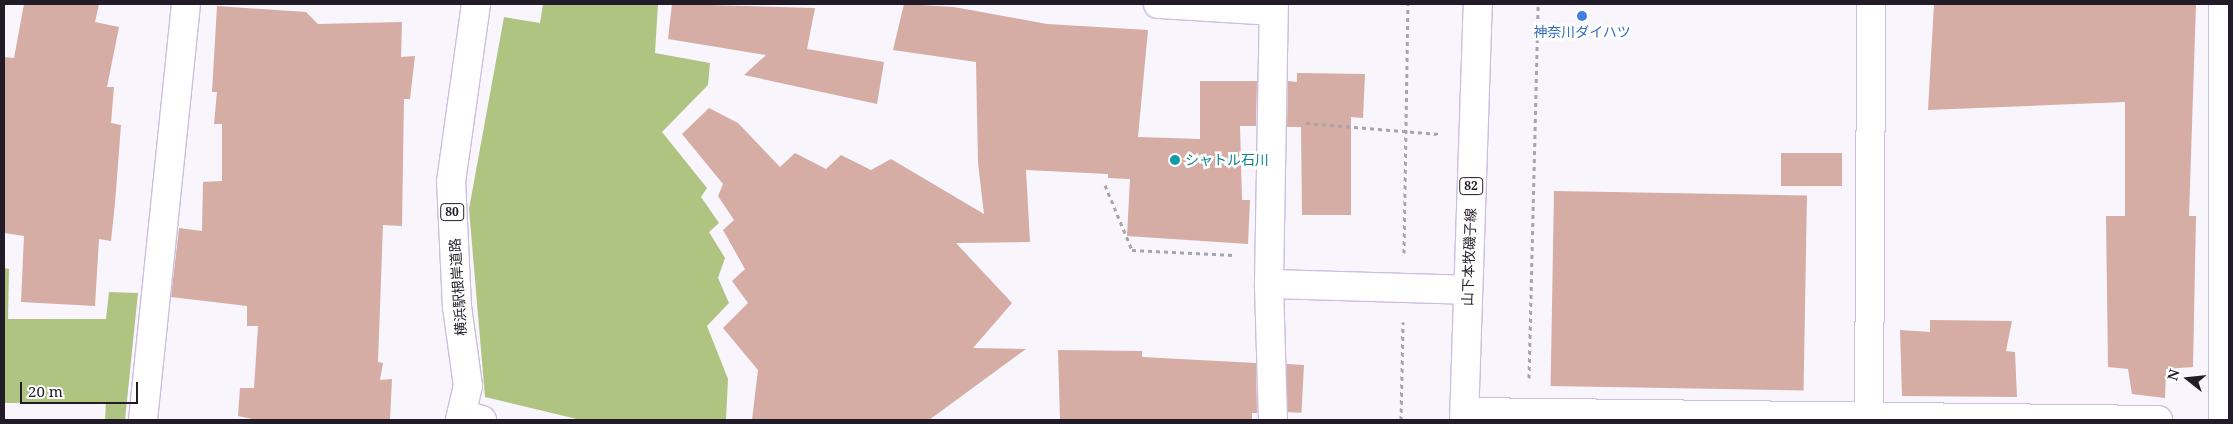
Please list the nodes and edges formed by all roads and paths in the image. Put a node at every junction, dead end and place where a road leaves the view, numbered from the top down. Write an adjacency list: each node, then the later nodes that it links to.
1 (186, 4): 22 (street)
2 (476, 4): 20 (street, 横浜駅根岸道路 / 80)
3 (1158, 4): 9 (street)
4 (1408, 4): 11 (path)
5 (1478, 4): 12 (street, 山下本牧磯子線 / 82)
6 (1538, 4): 18 (path)
7 (1871, 4): 21 (street)
8 (2223, 4): 26 (street)
9 (1274, 7): 10 (street)
10 (1273, 120): 11 (path); 14 (street)
11 (1405, 131): 12 (path); 16 (path)
12 (1473, 136): 17 (street, 山下本牧磯子線 / 82)
13 (1105, 186): 14 (path)
14 (1270, 257): 15 (street)
15 (1269, 284): 16 (street); 23 (street)
16 (1404, 288): 17 (street); 24 (path)
17 (1468, 290): 19 (street, 山下本牧磯子線 / 82)
18 (1529, 385)
19 (1464, 416): 21 (street)
20 (468, 418)
21 (1869, 419): 25 (street)
22 (143, 420)
23 (1273, 420)
24 (1401, 420)
25 (2158, 420)
26 (2223, 420)

